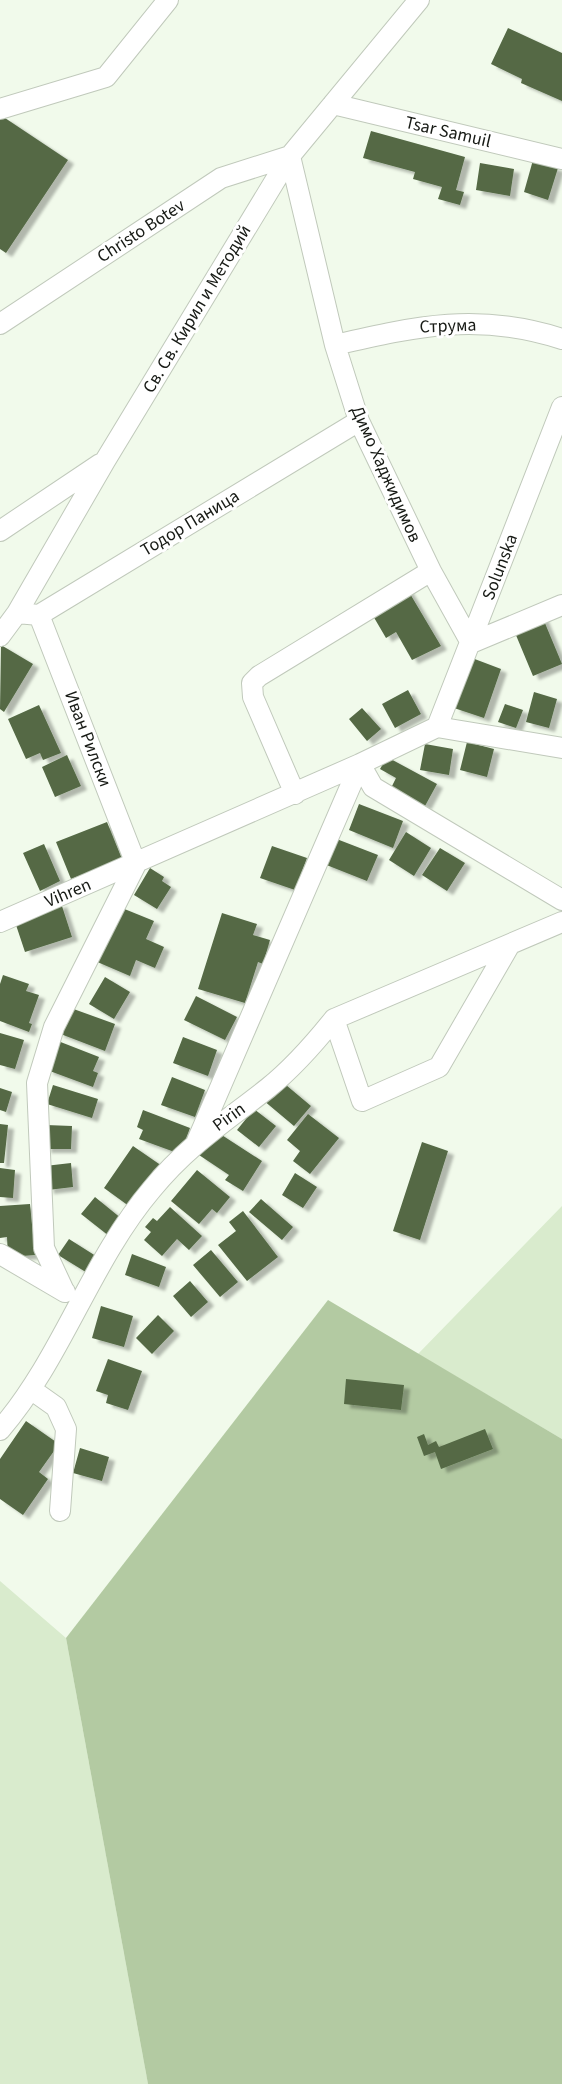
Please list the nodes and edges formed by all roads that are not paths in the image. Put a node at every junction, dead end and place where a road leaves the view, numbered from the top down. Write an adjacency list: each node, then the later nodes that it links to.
1 (168, 0): 4 (street)
2 (418, 0): 3 (street, Св. Св. Кирил и Методий)
3 (333, 104): 5 (street, Св. Св. Кирил и Методий); 6 (street, Tsar Samuil)
4 (0, 109)
5 (290, 156): 7 (street, Christo Botev); 9 (street, Димо Хаджидимов); 12 (street, Св. Св. Кирил и Методий)
6 (562, 159)
7 (0, 324)
8 (562, 339): 9 (street, Струма)
9 (335, 345): 11 (street, Димо Хаджидимов)
10 (562, 407): 19 (street, Solunska)
11 (359, 420): 14 (street, Димо Хаджидимов); 17 (street, Тодор Паница)
12 (105, 461): 13 (street); 16 (street, Св. Св. Кирил и Методий)
13 (0, 531)
14 (430, 571): 19 (street, Димо Хаджидимов); 23 (street)
15 (562, 605): 19 (street)
16 (17, 613): 17 (street); 18 (street, Св. Св. Кирил и Методий)
17 (39, 615): 24 (street, Иван Рилски)
18 (0, 636)
19 (471, 642): 20 (street, Solunska)
20 (437, 728): 21 (street); 22 (street, Vihren)
21 (562, 748)
22 (360, 764): 23 (street, Vihren); 25 (street); 30 (street)
23 (296, 794): 24 (street, Vihren)
24 (136, 864): 26 (street, Vihren); 32 (street)
25 (562, 900)
26 (0, 922)
27 (562, 922): 28 (street, Pirin)
28 (509, 946): 29 (street, Pirin); 29 (street)
29 (334, 1019): 30 (street, Pirin)
30 (197, 1141): 33 (street, Pirin)
31 (0, 1254): 32 (street)
32 (64, 1291): 33 (street)
33 (81, 1304): 34 (street, Pirin)
34 (32, 1390): 35 (street, Pirin); 36 (street)
35 (0, 1430)
36 (60, 1511)

